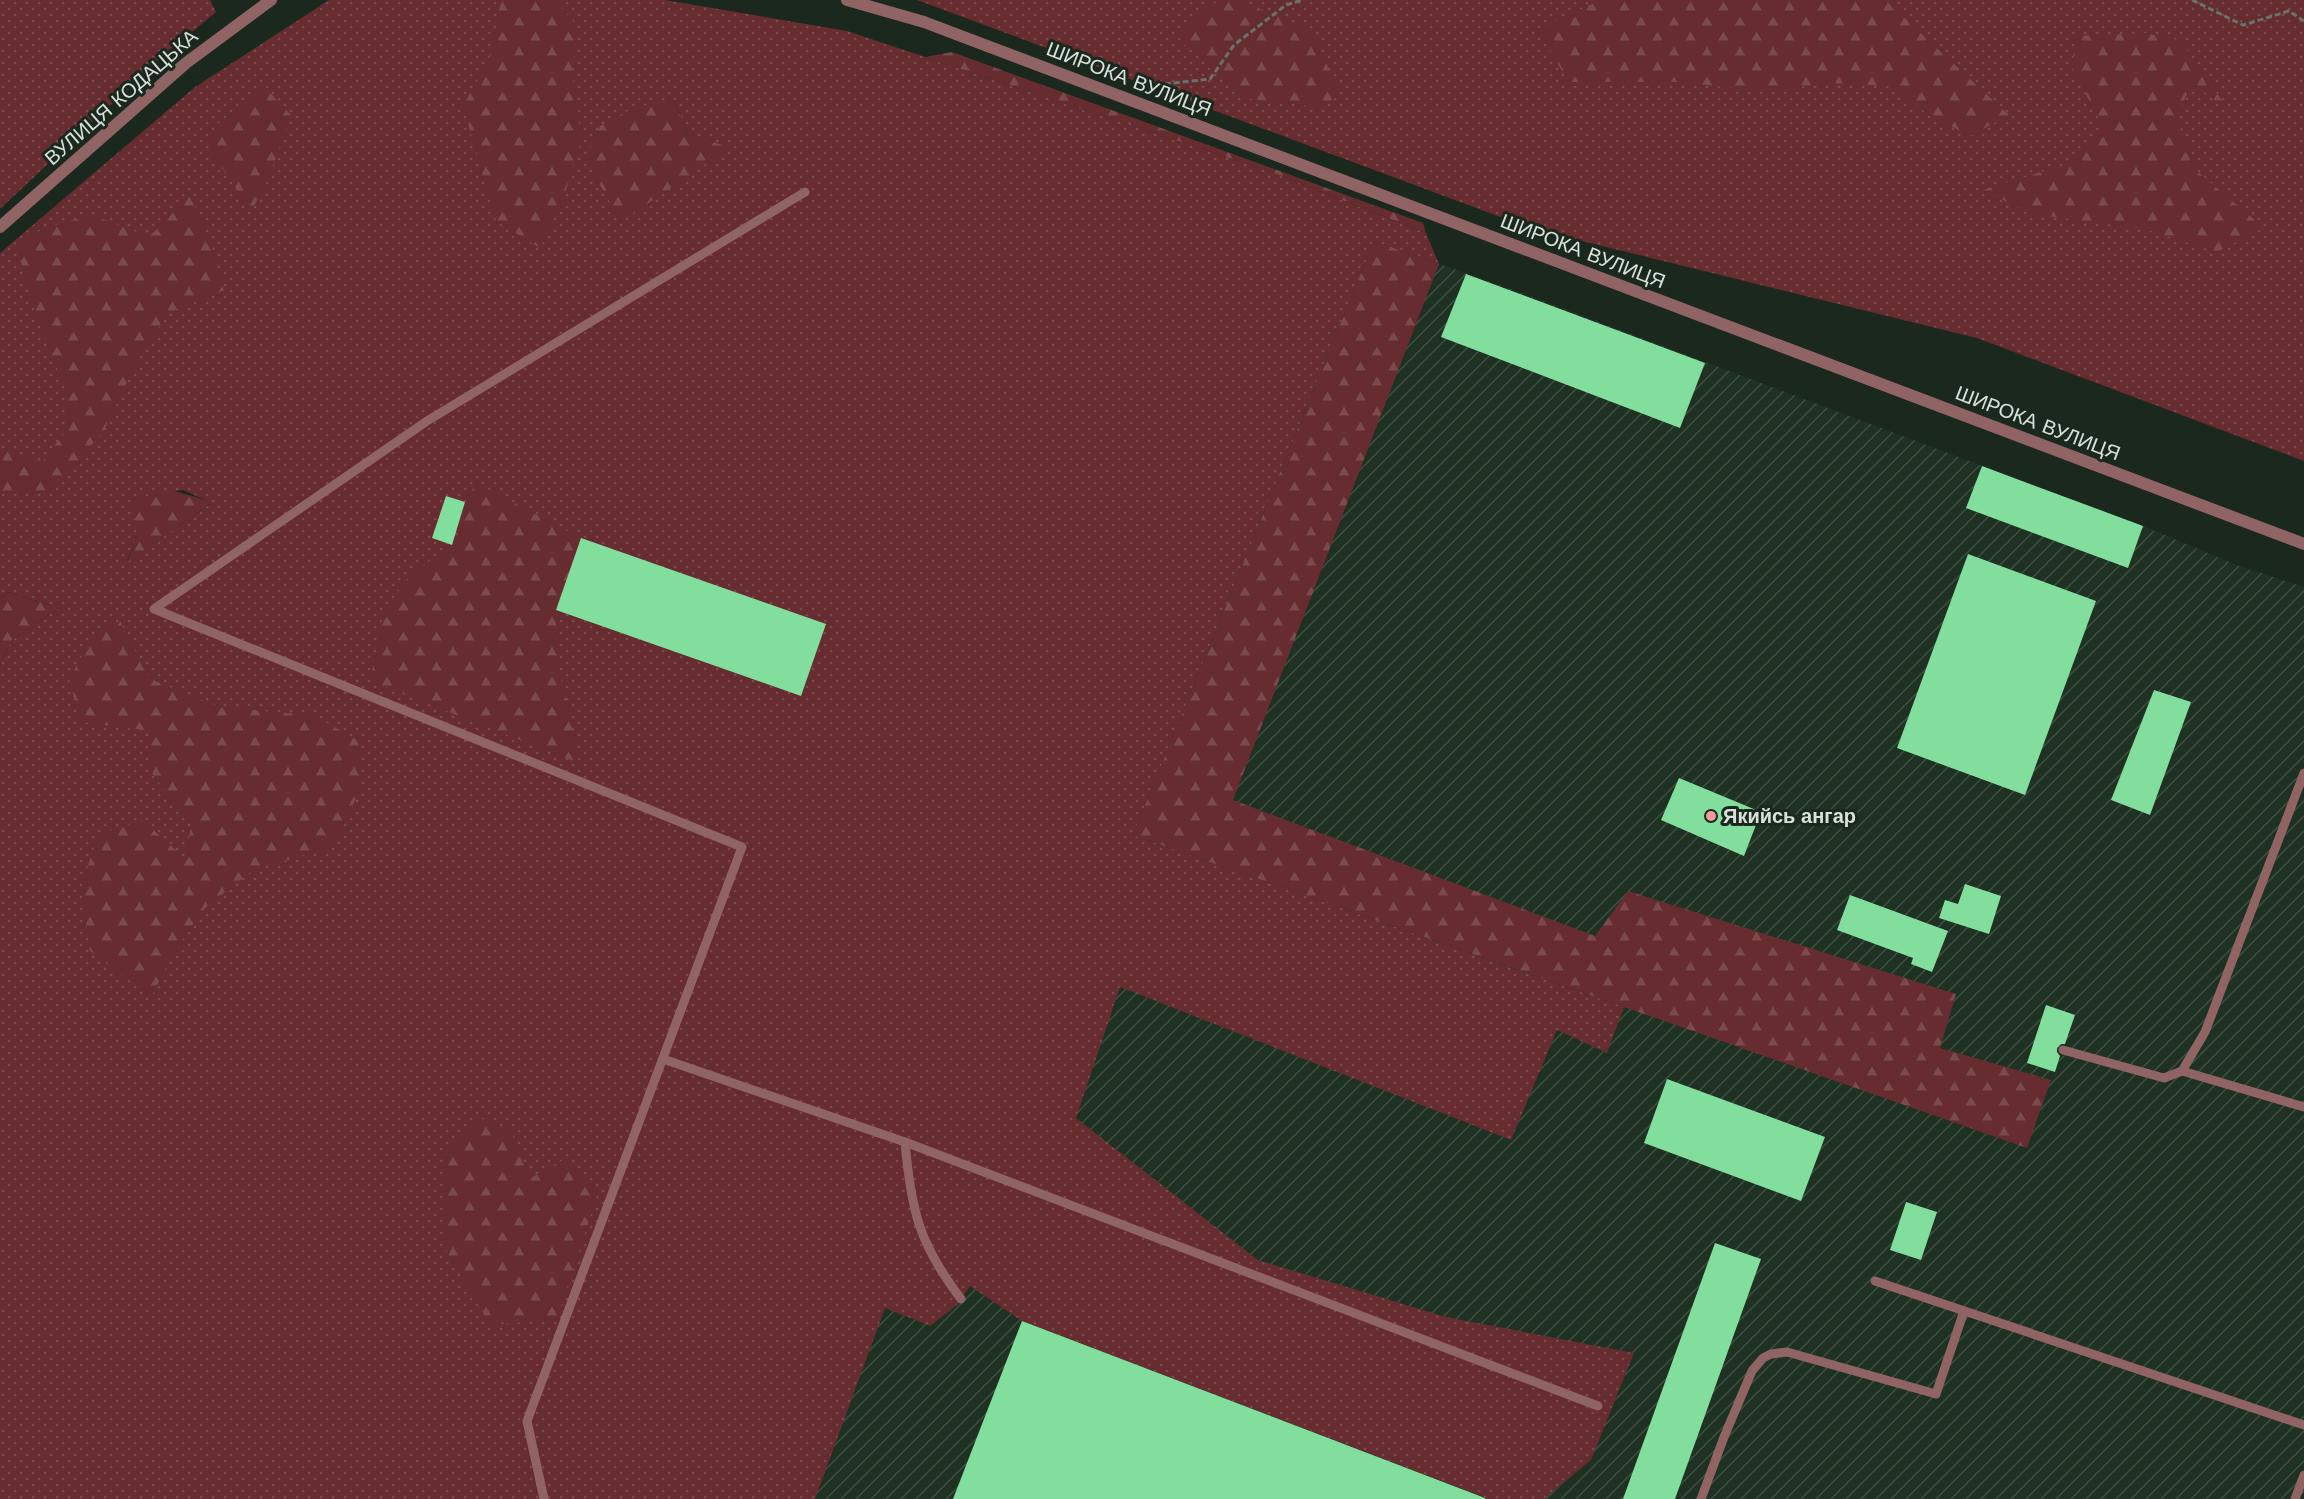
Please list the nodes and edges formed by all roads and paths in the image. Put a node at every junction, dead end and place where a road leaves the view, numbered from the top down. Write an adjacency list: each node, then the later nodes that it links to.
1 (271, 0): 8 (street, ВУЛИЦЯ КОДАЦЬКА)
2 (847, 0): 6 (street, ШИРОКА ВУЛИЦЯ)
3 (1302, 0): 6 (path)
4 (2192, 0): 5 (path)
5 (2304, 21)
6 (1107, 91): 9 (street, ШИРОКА ВУЛИЦЯ)
7 (805, 192): 12 (lane)
8 (0, 227)
9 (2304, 544)
10 (2304, 773): 13 (lane)
11 (2063, 1050): 13 (lane)
12 (663, 1059): 15 (lane); 22 (lane)
13 (2182, 1071): 14 (lane)
14 (2304, 1107)
15 (905, 1142): 17 (lane); 19 (lane)
16 (1875, 1281): 18 (lane)
17 (961, 1299)
18 (1964, 1311): 20 (lane); 23 (lane)
19 (1598, 1406)
20 (2304, 1425)
21 (2304, 1475): 24 (lane)
22 (544, 1499)
23 (1701, 1499)
24 (2295, 1499)

